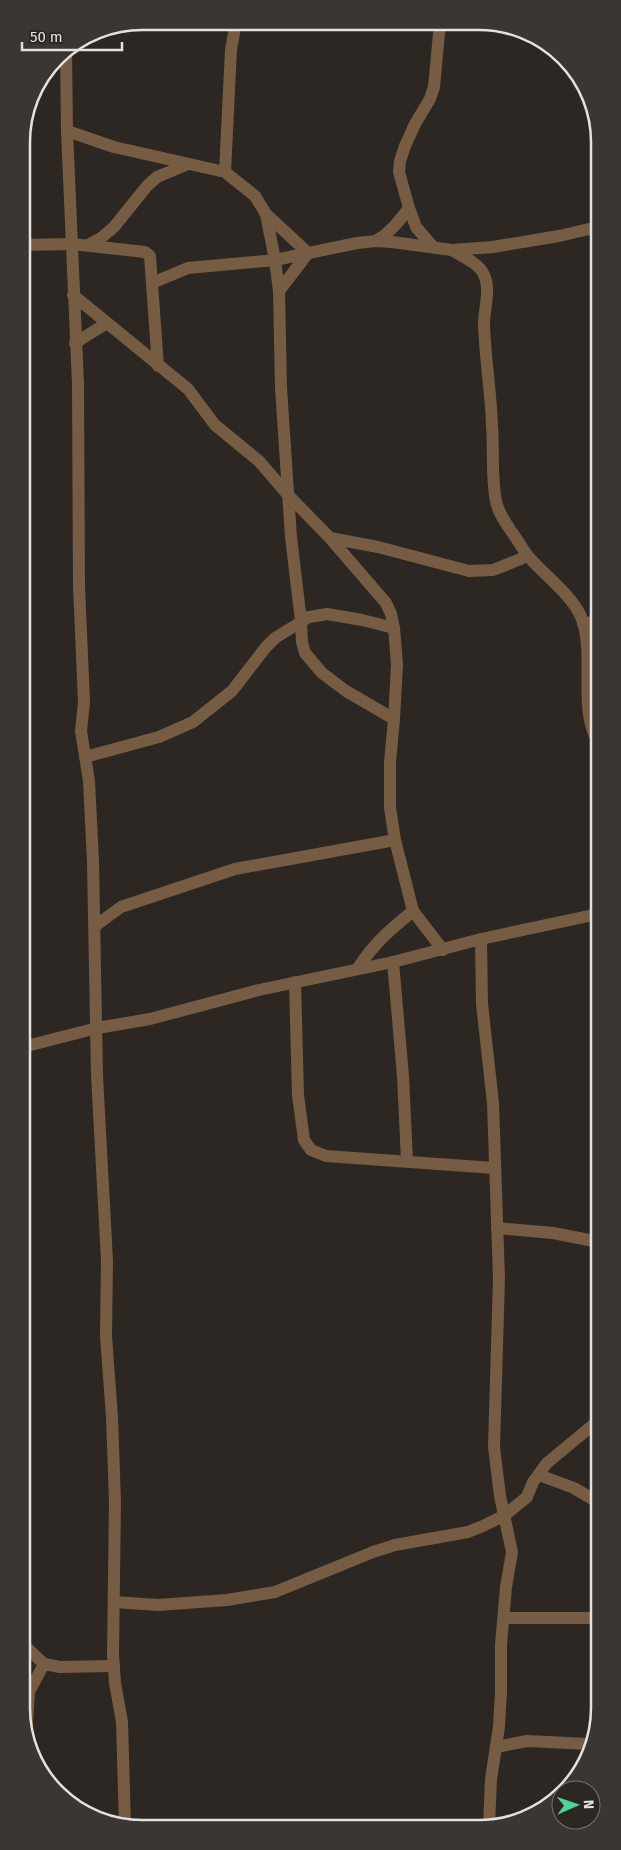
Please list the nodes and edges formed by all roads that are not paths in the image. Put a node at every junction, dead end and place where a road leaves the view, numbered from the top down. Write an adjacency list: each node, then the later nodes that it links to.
1 (235, 30): 6 (street)
2 (439, 30): 7 (street)
3 (66, 60): 4 (street)
4 (67, 130): 5 (street); 12 (street)
5 (188, 164): 6 (street); 13 (street)
6 (225, 172): 8 (street)
7 (409, 208): 10 (street); 14 (street)
8 (266, 214): 16 (street); 17 (street)
9 (591, 229): 15 (street)
10 (376, 241): 14 (street); 16 (street)
11 (30, 244): 12 (street)
12 (72, 244): 13 (street); 20 (street)
13 (88, 246): 18 (street)
14 (433, 247): 15 (street)
15 (452, 250): 26 (street)
16 (308, 253): 17 (street); 19 (street)
17 (275, 260): 18 (street); 19 (street)
18 (152, 283): 23 (street)
19 (279, 291): 24 (street)
20 (73, 295): 21 (street); 22 (street)
21 (107, 323): 22 (street); 23 (street)
22 (75, 343): 33 (street)
23 (158, 366): 24 (street)
24 (288, 496): 25 (street); 27 (street)
25 (330, 538): 26 (street); 30 (street)
26 (528, 556): 29 (street)
27 (301, 621): 30 (street); 31 (street); 33 (street)
28 (591, 622): 29 (street)
29 (583, 623): 32 (street)
30 (394, 628): 31 (street)
31 (394, 719): 34 (street)
32 (591, 725)
33 (85, 758): 37 (street)
34 (395, 840): 35 (street); 37 (street)
35 (413, 911): 39 (street); 41 (street)
36 (591, 916): 38 (street)
37 (95, 926): 43 (street)
38 (481, 940): 39 (street); 46 (street)
39 (442, 950): 40 (street)
40 (393, 962): 41 (street); 45 (street)
41 (358, 968): 42 (street)
42 (295, 982): 43 (street); 45 (street)
43 (97, 1028): 44 (street); 53 (street)
44 (30, 1045)
45 (407, 1161): 46 (street)
46 (494, 1168): 47 (street)
47 (496, 1228): 48 (street); 52 (street)
48 (591, 1240)
49 (591, 1427): 50 (street)
50 (539, 1475): 51 (street); 52 (street)
51 (591, 1498)
52 (505, 1515): 53 (street); 54 (street)
53 (114, 1602): 58 (street)
54 (504, 1618): 55 (street); 61 (street)
55 (591, 1618)
56 (30, 1651): 57 (street)
57 (44, 1664): 58 (street); 59 (street)
58 (114, 1666): 62 (street)
59 (30, 1690)
60 (585, 1744): 61 (street)
61 (496, 1747): 63 (street)
62 (125, 1819)
63 (489, 1819)

